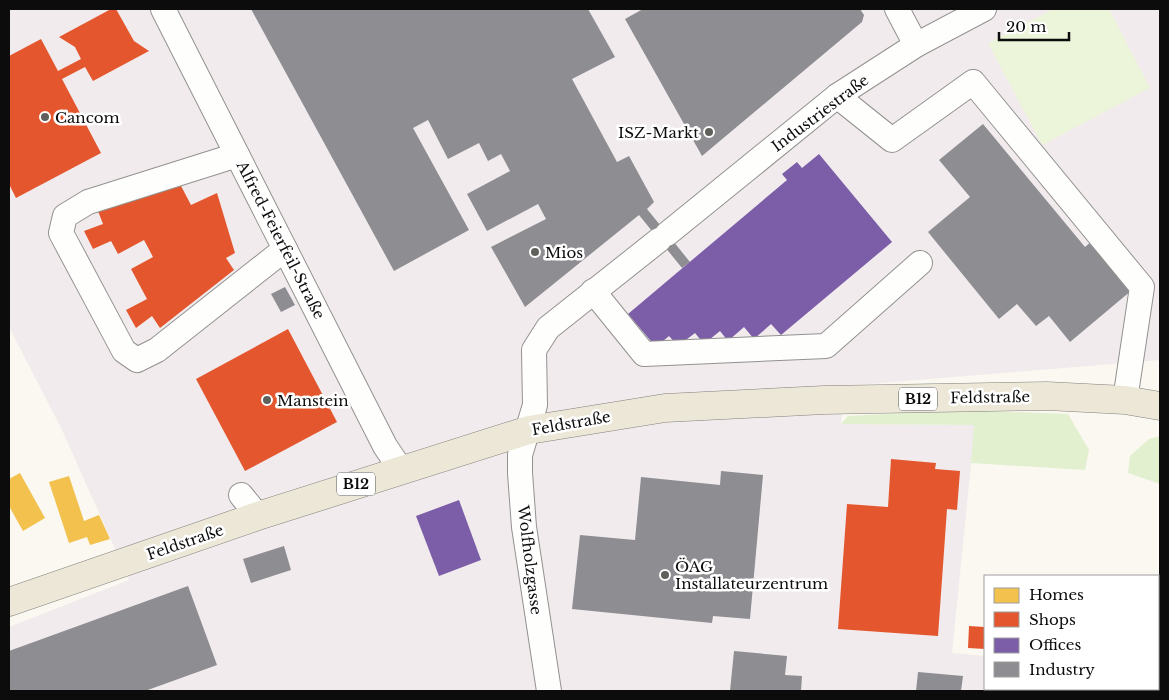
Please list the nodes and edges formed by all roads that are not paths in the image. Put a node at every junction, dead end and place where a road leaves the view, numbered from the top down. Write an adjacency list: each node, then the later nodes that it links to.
1 (162, 9): 6 (street, Alfred-Feierfeil-Straße)
2 (897, 9): 4 (street)
3 (984, 9): 4 (street, Industriestraße)
4 (916, 45): 5 (street, Industriestraße)
5 (837, 96): 9 (street, Industriestraße); 10 (street)
6 (237, 155): 7 (street, Alfred-Feierfeil-Straße); 7 (street)
7 (286, 249): 13 (street, Alfred-Feierfeil-Straße)
8 (920, 263): 9 (street)
9 (593, 291): 12 (street, Industriestraße)
10 (1125, 400): 11 (main road, Feldstraße / B12); 12 (main road, Feldstraße / B12)
11 (1160, 406)
12 (529, 430): 13 (main road, Feldstraße / B12); 17 (street, Wolfholzgasse)
13 (400, 470): 15 (main road, Feldstraße / B12)
14 (241, 495): 15 (street)
15 (258, 516): 16 (main road, Feldstraße / B12)
16 (9, 602)
17 (549, 691)

